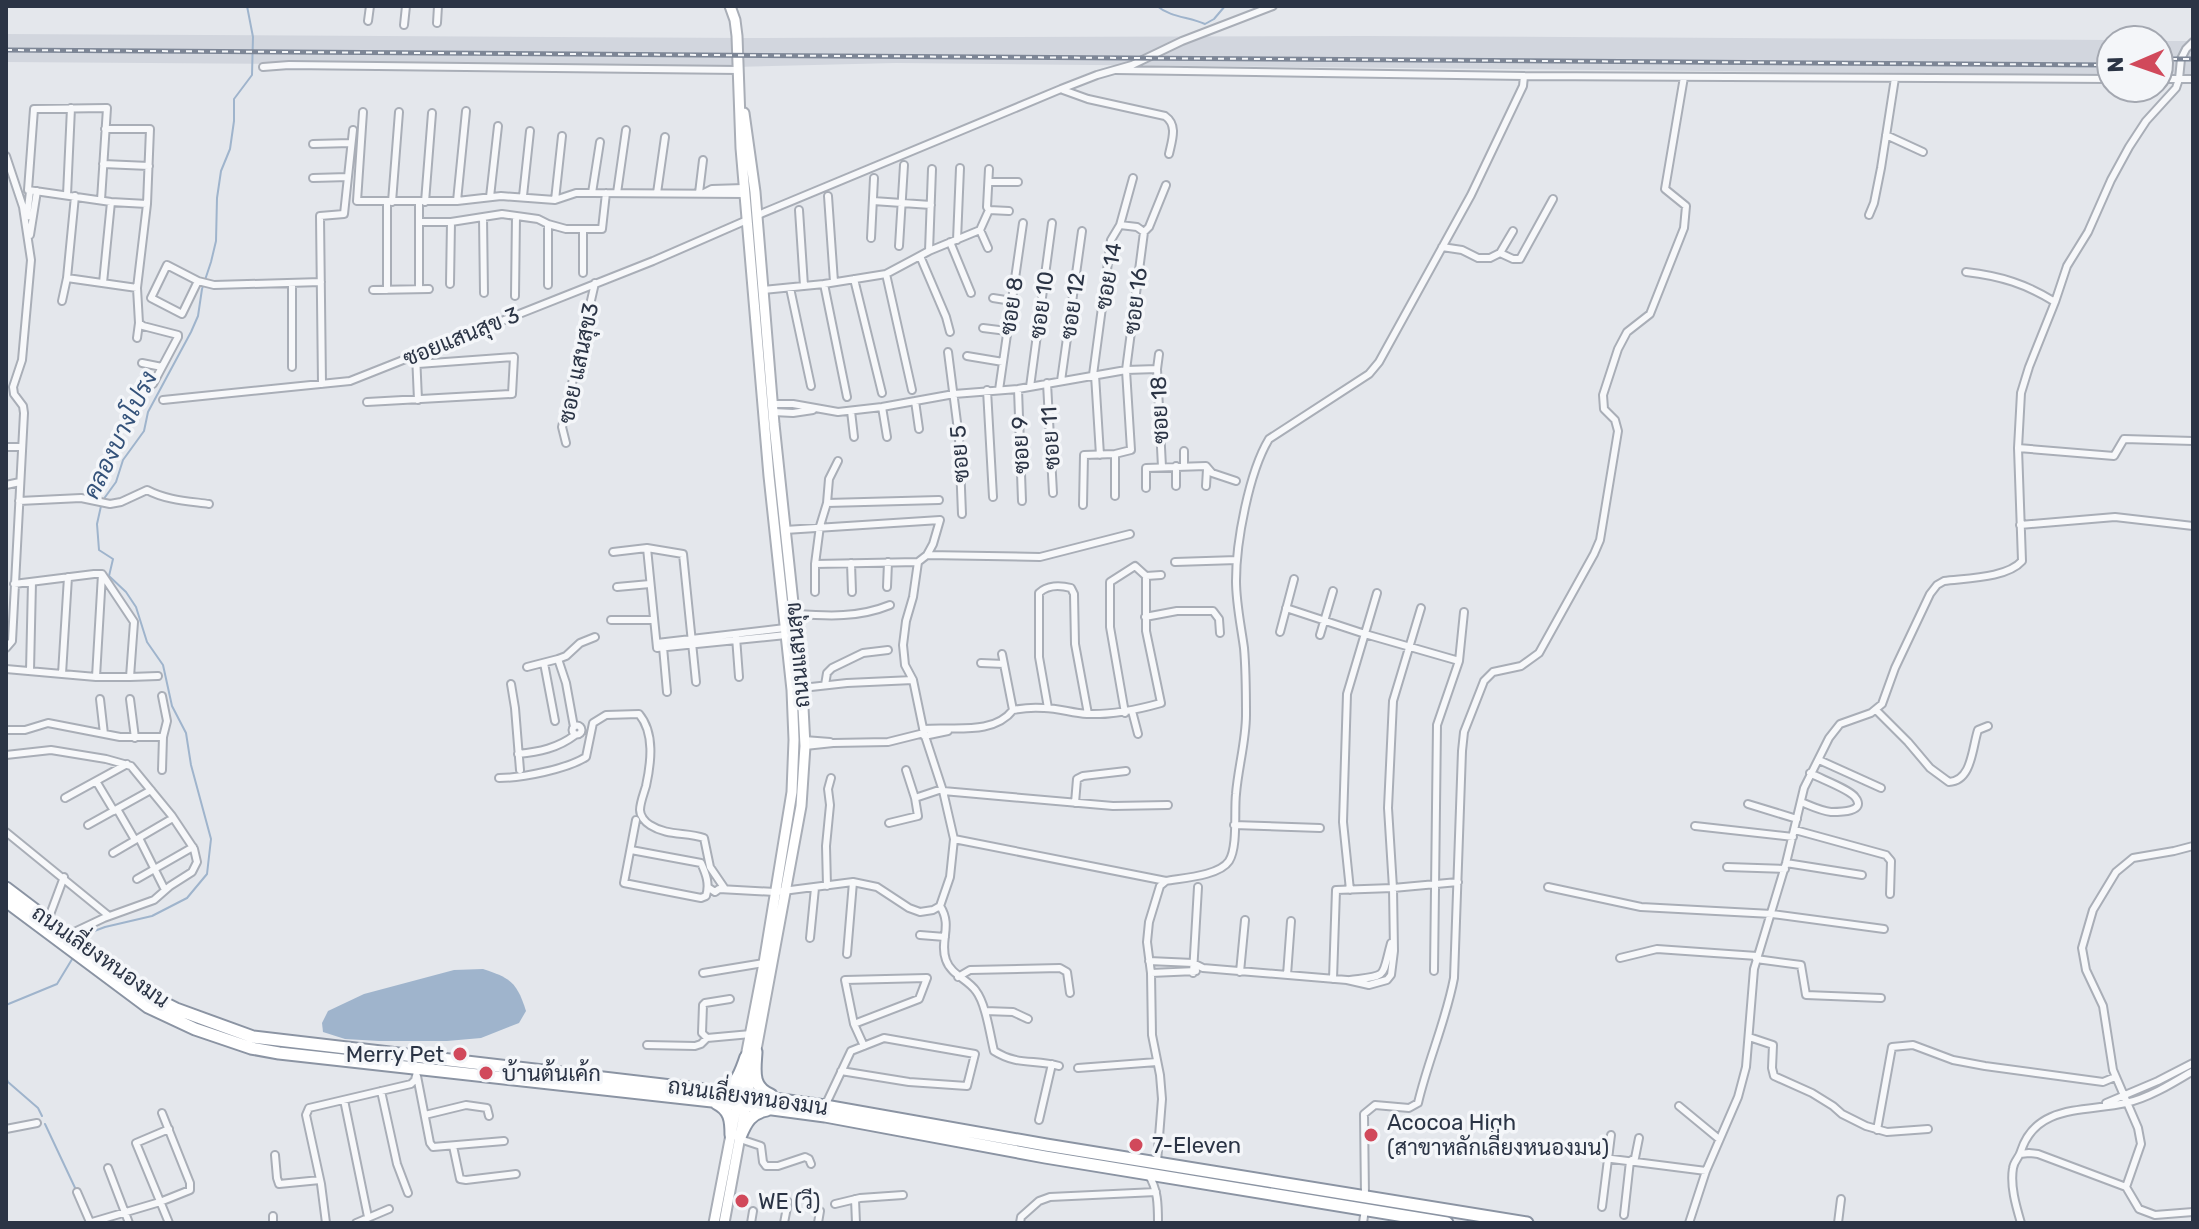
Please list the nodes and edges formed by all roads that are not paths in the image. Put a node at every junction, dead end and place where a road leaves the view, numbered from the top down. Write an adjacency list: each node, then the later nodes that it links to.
1 (370, 6): 8 (street)
2 (406, 6): 10 (street)
3 (438, 6): 9 (street)
4 (730, 6): 7 (main road, ถนนแสนสุข)
5 (737, 6): 7 (main road, ถนนแสนสุข)
6 (1273, 6): 14 (street)
7 (735, 20): 13 (main road, ถนนแสนสุข)
8 (368, 21)
9 (437, 23)
10 (404, 25)
11 (2193, 42): 20 (street)
12 (263, 67): 13 (street)
13 (739, 70): 57 (main road, ถนนแสนสุข)
14 (1116, 70): 15 (street); 22 (street)
15 (1524, 76): 16 (street); 103 (street)
16 (1684, 77): 17 (street); 344 (street)
17 (1895, 78): 18 (street); 33 (street)
18 (2095, 79)
19 (2175, 79): 20 (street)
20 (2179, 79): 21 (street); 136 (street)
21 (2193, 79)
22 (1061, 89): 40 (street); 82 (street)
23 (71, 108): 29 (street); 56 (street); 63 (street)
24 (466, 111): 71 (street)
25 (363, 112): 74 (street)
26 (399, 112): 74 (street)
27 (432, 113): 75 (street)
28 (498, 126): 67 (street)
29 (105, 129): 43 (street); 45 (street)
30 (353, 130): 37 (street)
31 (626, 130): 60 (street)
32 (530, 131): 65 (street)
33 (1886, 135): 39 (street); 83 (street)
34 (562, 136): 70 (street)
35 (665, 137): 61 (street)
36 (600, 142): 58 (street)
37 (351, 143): 38 (street); 49 (street)
38 (313, 144)
39 (1923, 152)
40 (1169, 154)
41 (6, 156): 91 (street)
42 (703, 160): 62 (street)
43 (103, 164): 45 (street); 69 (street)
44 (904, 165): 76 (street)
45 (149, 166): 77 (street)
46 (960, 168): 100 (street)
47 (932, 169): 78 (street)
48 (989, 169): 53 (street)
49 (348, 177): 50 (street); 114 (street)
50 (313, 178)
51 (874, 178): 72 (street)
52 (1133, 178): 93 (street, ซอย 14)
53 (989, 182): 54 (street); 80 (street)
54 (1018, 182)
55 (1166, 185): 98 (street, ซอย 16)
56 (34, 191): 63 (street); 91 (street); 101 (street)
57 (748, 191): 62 (street); 82 (main road, ถนนแสนสุข); 86 (main road, ถนนแสนสุข)
58 (592, 193): 59 (street); 70 (street)
59 (606, 193): 60 (street); 94 (street)
60 (617, 193): 61 (street)
61 (657, 193): 62 (street)
62 (702, 193)
63 (67, 195): 64 (street)
64 (75, 196): 69 (street); 111 (street)
65 (523, 196): 67 (street); 70 (street)
66 (828, 196): 115 (street)
67 (490, 197): 71 (street)
68 (1553, 199): 106 (street)
69 (101, 200): 73 (street)
70 (555, 200)
71 (457, 201): 75 (street)
72 (873, 201): 76 (street); 99 (street)
73 (111, 202): 77 (street); 116 (street)
74 (389, 202): 75 (street); 128 (street)
75 (422, 202): 87 (street)
76 (902, 203): 78 (street); 102 (street)
77 (147, 204): 123 (street)
78 (931, 205): 105 (street)
79 (799, 210): 122 (street)
80 (989, 210): 81 (street); 95 (street)
81 (1009, 211)
82 (758, 215): 129 (main road, ถนนแสนสุข)
83 (1869, 215)
84 (516, 216): 85 (street); 92 (street); 132 (street)
85 (483, 217): 88 (street); 130 (street)
86 (747, 220): 118 (street, ซอยแสนสุข 3); 210 (main road, ถนนแสนสุข)
87 (419, 222): 88 (street); 125 (street)
88 (451, 222): 119 (street)
89 (1023, 223): 135 (street, ซอย 8)
90 (1052, 223): 159 (street, ซอย 10)
91 (26, 224): 101 (street)
92 (548, 224): 94 (street); 121 (street)
93 (1120, 225): 98 (street); 153 (street, ซอย 14)
94 (583, 230): 109 (street)
95 (980, 230): 100 (street); 104 (street)
96 (1082, 231): 154 (street, ซอย 12)
97 (1513, 231): 106 (street)
98 (1144, 232): 152 (street, ซอย 16)
99 (871, 238)
100 (953, 241): 105 (street); 131 (street)
101 (29, 242): 180 (street)
102 (899, 246)
103 (1442, 247): 106 (street); 218 (street)
104 (988, 248)
105 (929, 251): 107 (street)
106 (1500, 253)
107 (920, 256): 110 (street); 140 (street)
108 (1966, 272): 136 (street)
109 (583, 273)
110 (886, 274): 112 (street); 161 (street)
111 (67, 278): 116 (street); 134 (street)
112 (854, 279): 115 (street); 164 (street)
113 (202, 282): 113 (street); 117 (street)
114 (321, 282): 117 (street); 157 (street)
115 (834, 282): 120 (street)
116 (103, 283): 123 (street)
117 (292, 283): 150 (street)
118 (595, 283): 143 (street, ซอยแสนสุข 3); 178 (street, ซอย แสนสุข3)
119 (450, 284)
120 (824, 284): 122 (street); 166 (street)
121 (548, 285)
122 (804, 286): 124 (street)
123 (137, 288): 137 (street)
124 (790, 288): 129 (street); 158 (street)
125 (419, 289): 126 (street); 128 (street)
126 (429, 289)
127 (373, 290): 128 (street)
128 (387, 290)
129 (763, 290): 172 (main road, ถนนแสนสุข)
130 (484, 293)
131 (971, 293)
132 (515, 296)
133 (993, 298): 135 (street)
134 (62, 301)
135 (1012, 301): 139 (street, ซอย 8)
136 (2055, 302): 181 (street)
137 (139, 323): 141 (street); 149 (street)
138 (983, 328): 139 (street)
139 (1007, 331): 146 (street, ซอย 8)
140 (950, 332)
141 (137, 338)
142 (948, 352): 165 (street, ซอย 5)
143 (416, 354): 148 (street); 157 (street, ซอยแสนสุข 3)
144 (1159, 354): 151 (street, ซอย 18)
145 (967, 356): 146 (street)
146 (1003, 362): 163 (street, ซอย 8)
147 (142, 363): 149 (street)
148 (418, 364): 168 (street); 168 (street)
149 (162, 367): 156 (street)
150 (292, 367)
151 (1157, 369): 152 (street); 187 (street, ซอย 18)
152 (1126, 370): 153 (street); 183 (street, ซอย 16)
153 (1094, 375): 154 (street); 184 (street, ซอย 14)
154 (1061, 381): 155 (street)
155 (1047, 383): 159 (street); 195 (street, ซอย 11)
156 (153, 384)
157 (322, 384): 167 (street, ซอยแสนสุข 3)
158 (811, 386)
159 (1030, 387): 160 (street)
160 (1018, 389): 163 (street); 200 (street, ซอย 9)
161 (912, 390)
162 (987, 390): 163 (street); 165 (street); 197 (street)
163 (999, 390)
164 (882, 393)
165 (954, 394): 169 (street); 204 (street, ซอย 5)
166 (847, 397)
167 (163, 400)
168 (418, 400): 170 (street)
169 (915, 401): 171 (street); 174 (street)
170 (367, 402)
171 (882, 407): 173 (street); 176 (street)
172 (773, 408): 173 (street); 210 (main road, ถนนแสนสุข)
173 (851, 411): 175 (street)
174 (919, 429)
175 (854, 437)
176 (887, 437)
177 (2193, 441): 181 (street)
178 (566, 443)
179 (6, 447): 180 (street)
180 (22, 447): 190 (street)
181 (2018, 448): 207 (street)
182 (1184, 451): 186 (street)
183 (1115, 454): 184 (street); 196 (street)
184 (1100, 455): 203 (street)
185 (838, 461): 201 (street)
186 (1180, 466): 187 (street); 188 (street); 192 (street)
187 (1162, 467): 194 (street)
188 (1207, 468): 189 (street); 193 (street)
189 (1236, 481)
190 (20, 482): 191 (street); 199 (street)
191 (6, 485)
192 (1176, 486)
193 (1206, 486)
194 (1146, 488)
195 (1053, 493)
196 (1115, 496)
197 (993, 497)
198 (939, 500): 201 (street)
199 (19, 501): 202 (street); 205 (street)
200 (1022, 501)
201 (827, 503): 208 (street)
202 (209, 504)
203 (1083, 505)
204 (962, 514)
205 (18, 515): 206 (street); 213 (street)
206 (6, 516)
207 (2020, 525): 209 (street); 284 (street)
208 (820, 526): 210 (street); 217 (street); 223 (street)
209 (2193, 526)
210 (781, 530): 242 (main road, ถนนแสนสุข); 247 (main road, ถนนแสนสุข)
211 (6, 532): 213 (street)
212 (1130, 534): 217 (street)
213 (17, 535): 214 (street); 230 (street)
214 (6, 540)
215 (647, 548): 216 (street); 231 (street); 254 (street)
216 (613, 552)
217 (927, 555): 220 (street)
218 (1237, 560): 221 (street); 325 (street)
219 (888, 562): 220 (street); 222 (street); 233 (street)
220 (918, 562): 273 (street)
221 (1175, 562)
222 (851, 563): 223 (street); 236 (street)
223 (815, 564): 235 (street)
224 (102, 574): 227 (street); 270 (street); 271 (street)
225 (1161, 575): 226 (street)
226 (1146, 576): 243 (street); 285 (street)
227 (68, 577): 229 (street); 268 (street)
228 (1294, 579): 239 (street)
229 (32, 582): 230 (street); 267 (street)
230 (14, 584): 257 (street)
231 (650, 584): 232 (street); 245 (street)
232 (617, 587)
233 (887, 587)
234 (1333, 591): 246 (street)
235 (815, 592)
236 (852, 592)
237 (1377, 593): 250 (street)
238 (890, 605): 242 (street)
239 (1286, 608): 246 (street); 248 (street)
240 (1421, 608): 256 (street)
241 (1464, 612): 261 (street)
242 (794, 614): 277 (main road, ถนนแสนสุข)
243 (1145, 617): 249 (street); 285 (street)
244 (611, 620): 245 (street)
245 (654, 620): 255 (street)
246 (1324, 621): 250 (street); 251 (street)
247 (781, 632): 253 (street); 356 (main road, ถนนแสนสุข)
248 (1280, 632)
249 (1220, 633)
250 (1365, 634): 256 (street); 355 (street)
251 (1320, 635)
252 (595, 637): 260 (street)
253 (736, 637): 254 (street); 272 (street)
254 (692, 642): 255 (street); 274 (street)
255 (660, 645): 278 (street)
256 (1409, 647): 261 (street); 352 (street)
257 (6, 648)
258 (888, 650): 276 (street)
259 (1002, 654): 264 (street)
260 (558, 659): 262 (street); 290 (street)
261 (1459, 661): 345 (street)
262 (544, 663): 265 (street); 287 (street)
263 (981, 663): 264 (street)
264 (1004, 664): 283 (street)
265 (527, 667)
266 (6, 669): 267 (street)
267 (30, 671): 268 (street)
268 (62, 674): 270 (street)
269 (158, 676): 271 (street)
270 (96, 677): 271 (street)
271 (130, 677)
272 (739, 677)
273 (913, 680): 276 (street); 291 (street)
274 (696, 682)
275 (511, 684): 298 (street)
276 (825, 685): 277 (street)
277 (802, 688): 297 (main road, ถนนแสนสุข)
278 (667, 692)
279 (162, 696): 295 (street)
280 (100, 699): 292 (street)
281 (130, 699): 296 (street)
282 (1048, 708): 283 (street); 286 (street); 286 (street)
283 (1013, 710): 291 (street)
284 (1876, 710): 288 (street); 300 (street)
285 (1129, 712): 286 (street); 294 (street)
286 (1088, 714)
287 (555, 721)
288 (1988, 726)
289 (6, 730): 292 (street)
290 (577, 731): 293 (street); 298 (street)
291 (924, 733): 297 (street); 312 (street)
292 (104, 734): 296 (street)
293 (591, 734): 307 (street); 353 (street)
294 (1138, 734)
295 (163, 737): 296 (street); 302 (street)
296 (135, 738)
297 (804, 743): 356 (main road, ถนนแสนสุข)
298 (518, 754): 303 (street)
299 (6, 755): 301 (street)
300 (1819, 760): 306 (street); 310 (street)
301 (127, 764): 309 (street); 311 (street)
302 (162, 770)
303 (520, 770)
304 (906, 770): 314 (street)
305 (1126, 771): 316 (street)
306 (1810, 773): 315 (street); 315 (street)
307 (499, 778)
308 (831, 778): 346 (street)
309 (96, 781): 313 (street); 319 (street)
310 (1881, 788)
311 (151, 790): 319 (street); 320 (street)
312 (943, 790): 314 (street); 316 (street); 331 (street)
313 (65, 798)
314 (915, 798): 323 (street)
315 (1801, 802): 321 (street)
316 (1075, 803): 318 (street)
317 (1748, 804): 321 (street)
318 (1168, 805)
319 (116, 810): 324 (street); 330 (street)
320 (173, 818): 330 (street); 333 (street)
321 (1797, 819): 329 (street)
322 (636, 820): 334 (street)
323 (889, 823)
324 (88, 825)
325 (1234, 825): 327 (street); 342 (street)
326 (1695, 826): 329 (street)
327 (1320, 828)
328 (6, 832): 340 (street)
329 (1794, 834): 336 (street); 357 (street)
330 (137, 839): 335 (street); 338 (street)
331 (954, 839): 342 (street); 359 (street)
332 (2193, 846): 404 (street)
333 (193, 847): 338 (street); 354 (street)
334 (631, 850): 350 (street); 350 (street)
335 (113, 853)
336 (1786, 866): 337 (street); 339 (street); 360 (street)
337 (1727, 867)
338 (155, 869): 341 (street); 354 (street)
339 (1862, 875)
340 (64, 877): 361 (street); 362 (street)
341 (137, 879)
342 (1166, 881): 374 (street)
343 (853, 882): 346 (street); 359 (street); 370 (street)
344 (1458, 882): 345 (street); 449 (street)
345 (1434, 883): 352 (street); 378 (street)
346 (827, 886): 351 (street)
347 (1198, 887): 376 (street)
348 (1548, 887): 360 (street)
349 (6, 888): 362 (highway, ถนนเลี่ยงหนองมน)
350 (709, 888): 353 (street)
351 (815, 888): 356 (street); 368 (street)
352 (1393, 888): 355 (street); 385 (street)
353 (722, 889): 356 (street)
354 (165, 890): 361 (street)
355 (1350, 890): 385 (street)
356 (780, 892): 375 (main road, ถนนแสนสุข); 397 (main road, ถนนแสนสุข)
357 (1890, 894)
358 (6, 901): 369 (highway, ถนนเลี่ยงหนองมน)
359 (940, 906): 367 (street)
360 (1772, 914): 365 (street); 371 (street)
361 (109, 916): 369 (street)
362 (48, 920): 369 (highway, ถนนเลี่ยงหนองมน)
363 (1245, 920): 379 (street)
364 (1291, 921): 383 (street)
365 (1884, 929)
366 (920, 935): 367 (street)
367 (945, 937): 384 (street)
368 (810, 938)
369 (68, 939): 373 (highway, ถนนเลี่ยงหนองมน)
370 (847, 954)
371 (1756, 957): 372 (street); 387 (street); 393 (street)
372 (1620, 958)
373 (93, 961): 401 (highway, ถนนเลี่ยงหนองมน); 406 (highway, ถนนเลี่ยงหนองมน)
374 (1149, 961): 376 (street); 381 (street)
375 (764, 963): 380 (street); 392 (main road, ถนนแสนสุข)
376 (1193, 963): 377 (street); 382 (street)
377 (1203, 968): 379 (street); 382 (street)
378 (1434, 971)
379 (1240, 972): 383 (street)
380 (703, 973)
381 (1151, 973): 382 (street); 398 (street)
382 (1193, 973)
383 (1287, 975): 385 (street)
384 (958, 977): 386 (street); 389 (street)
385 (1333, 979)
386 (1070, 993)
387 (1881, 998)
388 (730, 999): 394 (street)
389 (985, 1011): 390 (street); 416 (street)
390 (1028, 1019)
391 (854, 1024): 391 (street); 396 (street)
392 (751, 1034): 394 (street); 397 (main road, ถนนแสนสุข)
393 (1749, 1037): 421 (street); 425 (street)
394 (707, 1038): 395 (street)
395 (647, 1045)
396 (864, 1046): 402 (street); 402 (street)
397 (751, 1055): 406 (highway); 407 (main road, ถนนแสนสุข); 410 (highway)
398 (1157, 1062): 400 (street); 433 (street)
399 (2193, 1063): 408 (street)
400 (1078, 1068)
401 (418, 1071): 405 (street); 406 (highway, ถนนเลี่ยงหนองมน); 414 (street)
402 (841, 1071): 411 (street)
403 (2193, 1071): 408 (street)
404 (2115, 1077): 408 (street); 421 (street)
405 (381, 1091): 409 (street); 443 (street)
406 (709, 1095): 407 (highway, ถนนเลี่ยงหนองมน); 423 (highway)
407 (742, 1099): 410 (highway, ถนนเลี่ยงหนองมน); 423 (main road, ถนนแสนสุข)
408 (2126, 1099): 429 (street); 440 (street)
409 (344, 1100): 439 (street); 458 (street)
410 (785, 1105): 411 (highway, ถนนเลี่ยงหนองมน); 423 (highway); 428 (highway, ถนนเลี่ยงหนองมน)
411 (825, 1106): 428 (highway, ถนนเลี่ยงหนองมน)
412 (1679, 1106): 425 (street)
413 (162, 1113): 419 (street)
414 (425, 1115): 415 (street); 427 (street)
415 (489, 1116)
416 (1039, 1120)
417 (37, 1123): 418 (street)
418 (6, 1129)
419 (169, 1129): 447 (street); 447 (street)
420 (1928, 1129): 421 (street)
421 (1877, 1130)
422 (1611, 1135): 431 (street)
423 (737, 1137): 434 (street); 464 (main road, ถนนแสนสุข); 465 (main road, ถนนแสนสุข)
424 (1639, 1138): 432 (street)
425 (1719, 1139): 436 (street)
426 (504, 1141): 427 (street)
427 (453, 1146): 437 (street)
428 (1046, 1151): 433 (highway, ถนนเลี่ยงหนองมน); 438 (highway, ถนนเลี่ยงหนองมน)
429 (2020, 1154): 440 (street); 477 (street)
430 (275, 1155): 439 (street)
431 (1606, 1158): 432 (street); 451 (street)
432 (1630, 1161): 436 (street); 457 (street)
433 (1157, 1162): 449 (highway, ถนนเลี่ยงหนองมน)
434 (811, 1164)
435 (108, 1168): 455 (street)
436 (1706, 1171): 475 (street)
437 (516, 1174)
438 (1148, 1174): 442 (street); 449 (highway, ถนนเลี่ยงหนองมน)
439 (320, 1180): 462 (street)
440 (2126, 1187): 456 (street)
441 (77, 1192): 459 (street)
442 (1156, 1192): 470 (street); 471 (street)
443 (408, 1193)
444 (903, 1195): 445 (street)
445 (855, 1199): 450 (street); 469 (street)
446 (1841, 1199): 476 (street)
447 (160, 1202): 455 (street); 461 (street)
448 (788, 1202): 467 (street)
449 (1365, 1202): 472 (street); 473 (highway, ถนนเลี่ยงหนองมน); 474 (highway, ถนนเลี่ยงหนองมน)
450 (835, 1204)
451 (1602, 1207)
452 (389, 1209): 458 (street)
453 (753, 1211): 466 (street)
454 (820, 1211): 468 (street)
455 (125, 1212): 459 (street); 460 (street)
456 (2193, 1212)
457 (1624, 1215)
458 (368, 1217): 463 (street)
459 (90, 1223)
460 (129, 1223)
461 (169, 1223)
462 (326, 1223)
463 (356, 1223)
464 (714, 1223)
465 (724, 1223)
466 (751, 1223)
467 (784, 1223)
468 (818, 1223)
469 (856, 1223)
470 (1020, 1223)
471 (1158, 1223)
472 (1363, 1223)
473 (1447, 1223)
474 (1527, 1223)
475 (1689, 1223)
476 (1838, 1223)
477 (2021, 1223)

